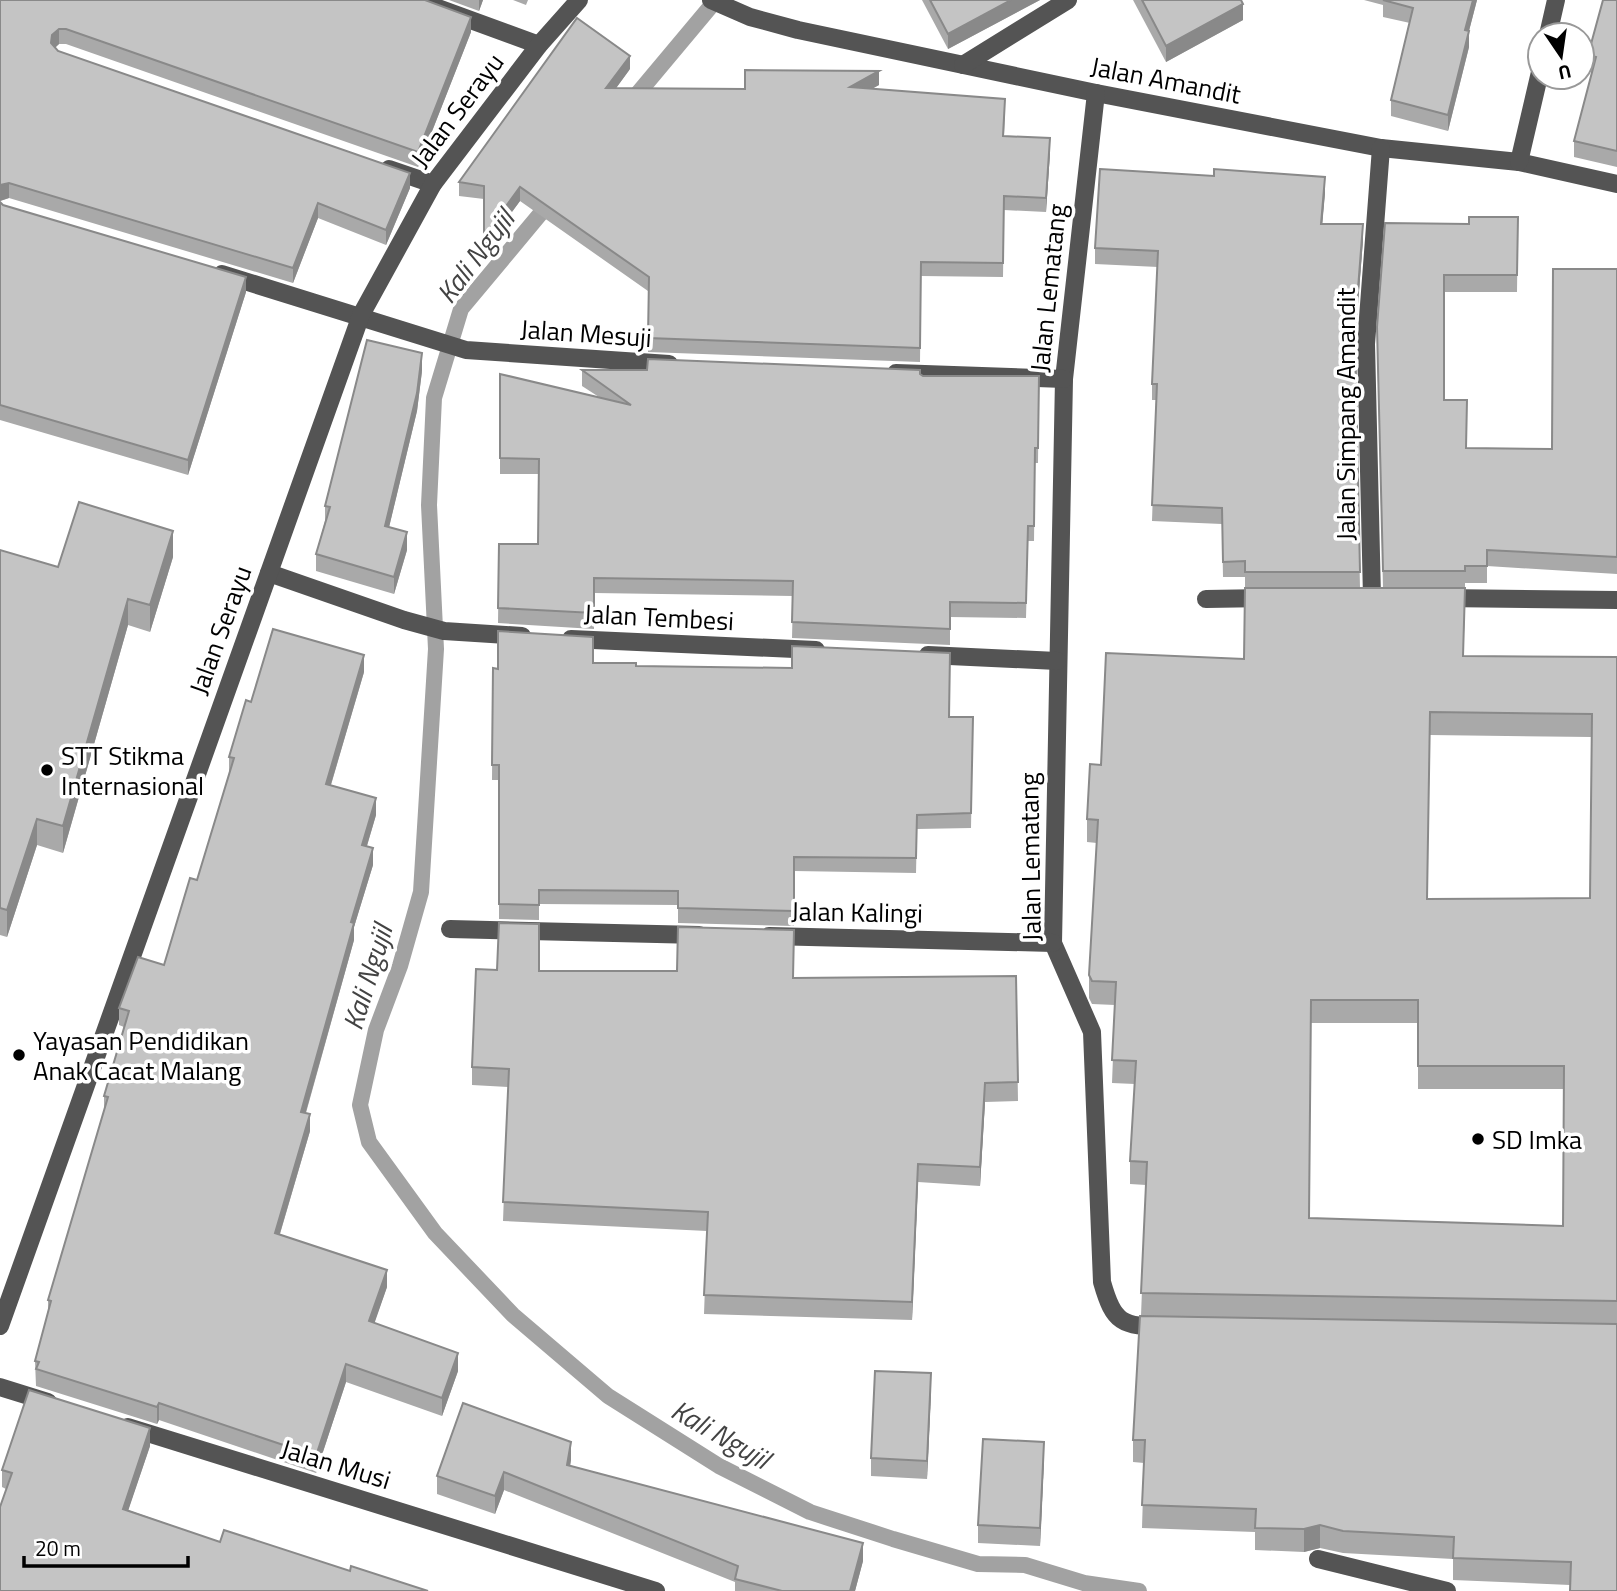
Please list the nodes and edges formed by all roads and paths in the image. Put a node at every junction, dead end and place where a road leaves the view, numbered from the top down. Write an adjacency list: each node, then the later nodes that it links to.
1 (416, 0): 7 (street)
2 (579, 0): 7 (street, Jalan Serayu)
3 (710, 0): 8 (street, Jalan Amandit)
4 (1068, 0): 8 (street)
5 (1556, 0): 6 (street)
6 (1551, 21)
7 (539, 44): 14 (street, Jalan Serayu)
8 (963, 65): 10 (street, Jalan Amandit)
9 (1536, 91): 13 (street)
10 (1096, 93): 11 (street, Jalan Amandit); 20 (street, Jalan Lematang)
11 (1381, 148): 13 (street, Jalan Amandit); 22 (street, Jalan Simpang Amandit)
12 (369, 162): 14 (street)
13 (1519, 162): 15 (street, Jalan Amandit)
14 (433, 184): 17 (street, Jalan Serayu)
15 (1617, 184)
16 (204, 268): 17 (street, Jalan Mesuji)
17 (361, 315): 18 (street, Jalan Mesuji); 21 (street, Jalan Serayu)
18 (694, 365)
19 (872, 372): 20 (street)
20 (1064, 379): 29 (street, Jalan Lematang)
21 (268, 573): 27 (street, Jalan Tembesi); 34 (street, Jalan Serayu)
22 (1372, 597)
23 (1289, 598): 25 (street)
24 (1426, 598): 26 (street)
25 (1206, 599)
26 (1617, 600)
27 (837, 651)
28 (906, 654): 29 (street)
29 (1057, 661): 33 (street, Jalan Lematang)
30 (450, 929): 31 (street)
31 (724, 935)
32 (751, 936): 33 (street, Jalan Kalingi)
33 (1053, 943): 35 (street, Jalan Lematang)
34 (0, 1326)
35 (1176, 1327)
36 (0, 1387): 37 (street)
37 (66, 1407)
38 (105, 1419): 40 (street, Jalan Musi)
39 (1318, 1559): 41 (street)
40 (656, 1591)
41 (1447, 1591)

